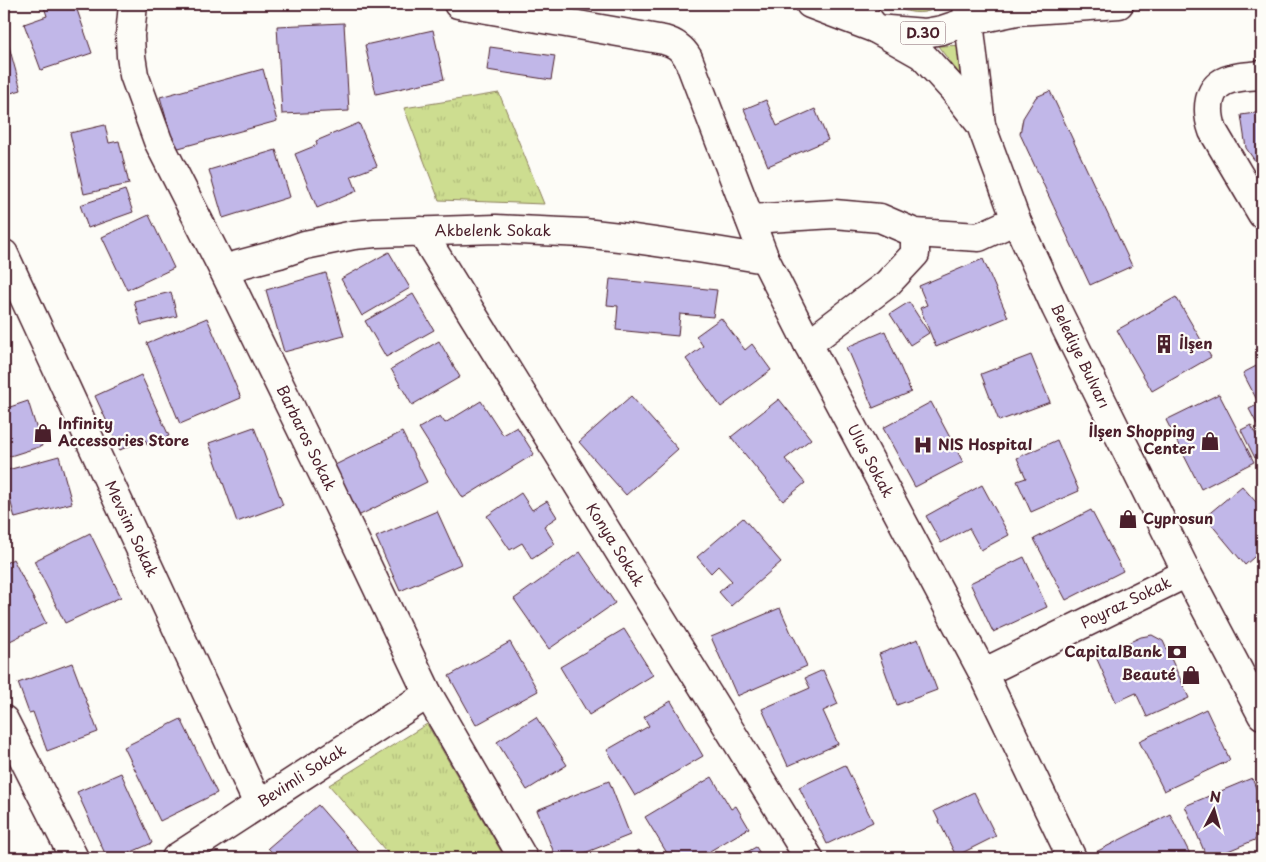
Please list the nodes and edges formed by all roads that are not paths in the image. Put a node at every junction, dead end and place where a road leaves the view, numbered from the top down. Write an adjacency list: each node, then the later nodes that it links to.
1 (133, 4): 17 (main road, Barbaros Sokak)
2 (458, 4): 11 (main road, Ulus Sokak)
3 (810, 4): 7 (main road, D.30)
4 (856, 4): 7 (main road, Belediye Bulvarı)
5 (1119, 4): 6 (main road, D.30)
6 (968, 12): 7 (main road, D.30); 9 (main road, Belediye Bulvarı)
7 (876, 29): 9 (main road, Belediye Bulvarı)
8 (1262, 74): 10 (main road)
9 (981, 124): 12 (main road, Belediye Bulvarı)
10 (1262, 214)
11 (750, 219): 14 (main road); 16 (main road, Ulus Sokak)
12 (1016, 220): 14 (main road); 19 (main road, Belediye Bulvarı)
13 (422, 231): 16 (main road, Akbelenk Sokak); 17 (main road, Akbelenk Sokak); 28 (main road, Konya Sokak)
14 (914, 233): 18 (main road)
15 (4, 254): 24 (main road, Mevsim Sokak)
16 (765, 259): 18 (main road, Ulus Sokak)
17 (223, 269): 21 (main road, Barbaros Sokak)
18 (808, 344): 20 (main road, Ulus Sokak)
19 (1187, 573): 20 (main road, Poyraz Sokak); 22 (main road, Belediye Bulvarı)
20 (983, 673): 29 (main road, Ulus Sokak)
21 (428, 694): 24 (main road, Bevimli Sokak); 27 (main road, Barbaros Sokak)
22 (1262, 715)
23 (4, 720): 25 (main road)
24 (258, 804): 26 (main road, Bevimli Sokak)
25 (74, 858)
26 (176, 858)
27 (523, 858)
28 (808, 858)
29 (1072, 858)

